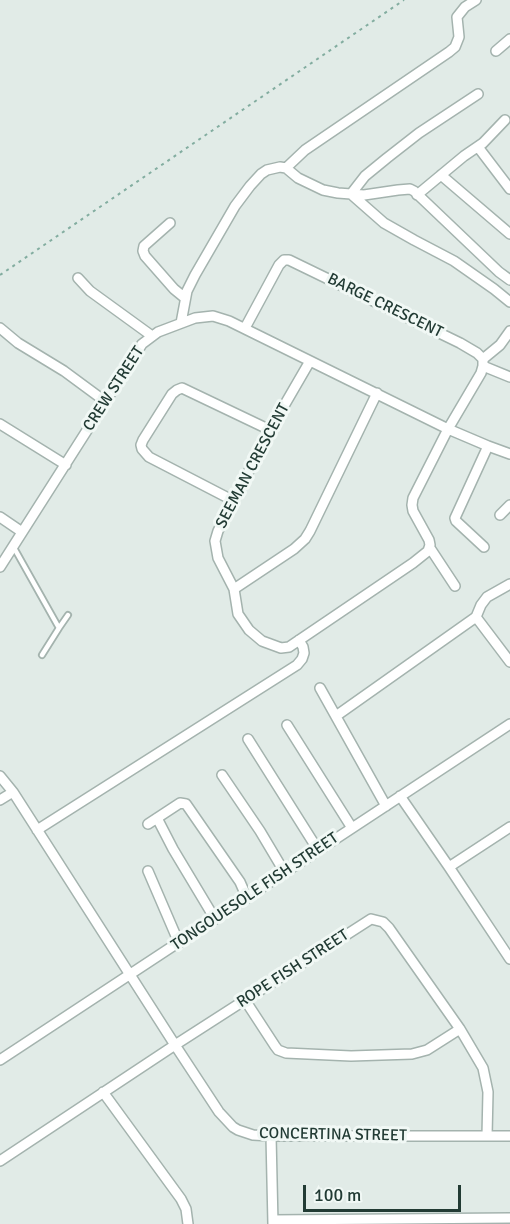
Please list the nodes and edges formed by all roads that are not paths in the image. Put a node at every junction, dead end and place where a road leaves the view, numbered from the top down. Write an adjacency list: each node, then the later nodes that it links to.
1 (476, 0): 7 (street)
2 (510, 39): 3 (street)
3 (496, 51)
4 (478, 94): 10 (street)
5 (505, 120): 6 (street)
6 (478, 147): 8 (street); 9 (street)
7 (286, 168): 10 (street); 16 (street)
8 (441, 175): 11 (street); 13 (street)
9 (510, 189)
10 (351, 194): 11 (street); 17 (street)
11 (417, 195): 15 (street)
12 (170, 223): 16 (street)
13 (510, 234)
14 (78, 278): 22 (street)
15 (510, 280)
16 (185, 298): 18 (street)
17 (510, 302)
18 (182, 322): 20 (street, CREW STREET); 22 (street, CREW STREET)
19 (0, 328): 27 (street)
20 (245, 328): 23 (street, CREW STREET); 24 (street, BARGE CRESCENT)
21 (510, 331): 24 (street)
22 (152, 336): 27 (street, CREW STREET)
23 (310, 361): 26 (street, CREW STREET); 30 (street, SEEMAN CRESCENT)
24 (483, 363): 25 (street); 29 (street)
25 (510, 377)
26 (376, 393): 29 (street, CREW STREET); 45 (street)
27 (106, 402): 33 (street, CREW STREET)
28 (0, 424): 33 (street)
29 (447, 429): 31 (street, CREW STREET); 39 (street)
30 (270, 430): 34 (street, SEEMAN CRESCENT); 34 (street)
31 (488, 446): 32 (street, CREW STREET); 41 (street)
32 (510, 454)
33 (66, 465): 38 (street, CREW STREET)
34 (234, 501): 45 (street, SEEMAN CRESCENT)
35 (510, 505): 36 (street)
36 (500, 515)
37 (0, 517): 38 (street)
38 (22, 532): 40 (street, CREW STREET)
39 (430, 544): 44 (street); 49 (street, SEEMAN CRESCENT)
40 (13, 546): 42 (street, CREW STREET); 48 (lane)
41 (484, 547)
42 (0, 567)
43 (510, 584): 47 (street)
44 (455, 586)
45 (234, 589): 49 (street, SEEMAN CRESCENT)
46 (68, 615): 48 (lane)
47 (476, 617): 51 (street); 53 (street)
48 (59, 628): 50 (lane)
49 (299, 640): 67 (street)
50 (42, 655)
51 (510, 662)
52 (320, 688): 53 (street)
53 (336, 716): 62 (street)
54 (510, 724): 60 (street, TONGOUESOLE FISH STREET)
55 (287, 725): 66 (street)
56 (248, 739): 68 (street)
57 (222, 775): 71 (street)
58 (0, 776): 59 (street, CONCERTINA STREET)
59 (13, 792): 61 (street); 67 (street, CONCERTINA STREET)
60 (400, 796): 62 (street, TONGOUESOLE FISH STREET); 69 (street)
61 (0, 800)
62 (386, 806): 66 (street, TONGOUESOLE FISH STREET)
63 (157, 818): 64 (street); 72 (street); 73 (street)
64 (148, 824)
65 (510, 827): 69 (street)
66 (352, 828): 68 (street, TONGOUESOLE FISH STREET)
67 (37, 830): 76 (street, CONCERTINA STREET)
68 (318, 850): 71 (street, TONGOUESOLE FISH STREET)
69 (449, 867): 75 (street)
70 (148, 871): 74 (street)
71 (285, 873): 72 (street, TONGOUESOLE FISH STREET)
72 (247, 898): 73 (street, TONGOUESOLE FISH STREET)
73 (214, 919): 74 (street, TONGOUESOLE FISH STREET)
74 (179, 943): 76 (street, TONGOUESOLE FISH STREET)
75 (510, 959)
76 (130, 975): 79 (street, CONCERTINA STREET); 80 (street, TONGOUESOLE FISH STREET)
77 (245, 1000): 78 (street); 78 (street, ROPE FISH STREET); 79 (street, ROPE FISH STREET)
78 (460, 1029): 83 (street, ROPE FISH STREET)
79 (175, 1045): 81 (street, ROPE FISH STREET); 82 (street, CONCERTINA STREET)
80 (0, 1060)
81 (103, 1092): 85 (street, ROPE FISH STREET); 88 (street)
82 (271, 1136): 83 (street, CONCERTINA STREET); 87 (street)
83 (487, 1136): 84 (street, CONCERTINA STREET)
84 (510, 1136)
85 (0, 1161)
86 (510, 1218): 87 (street)
87 (273, 1222)
88 (188, 1224)

